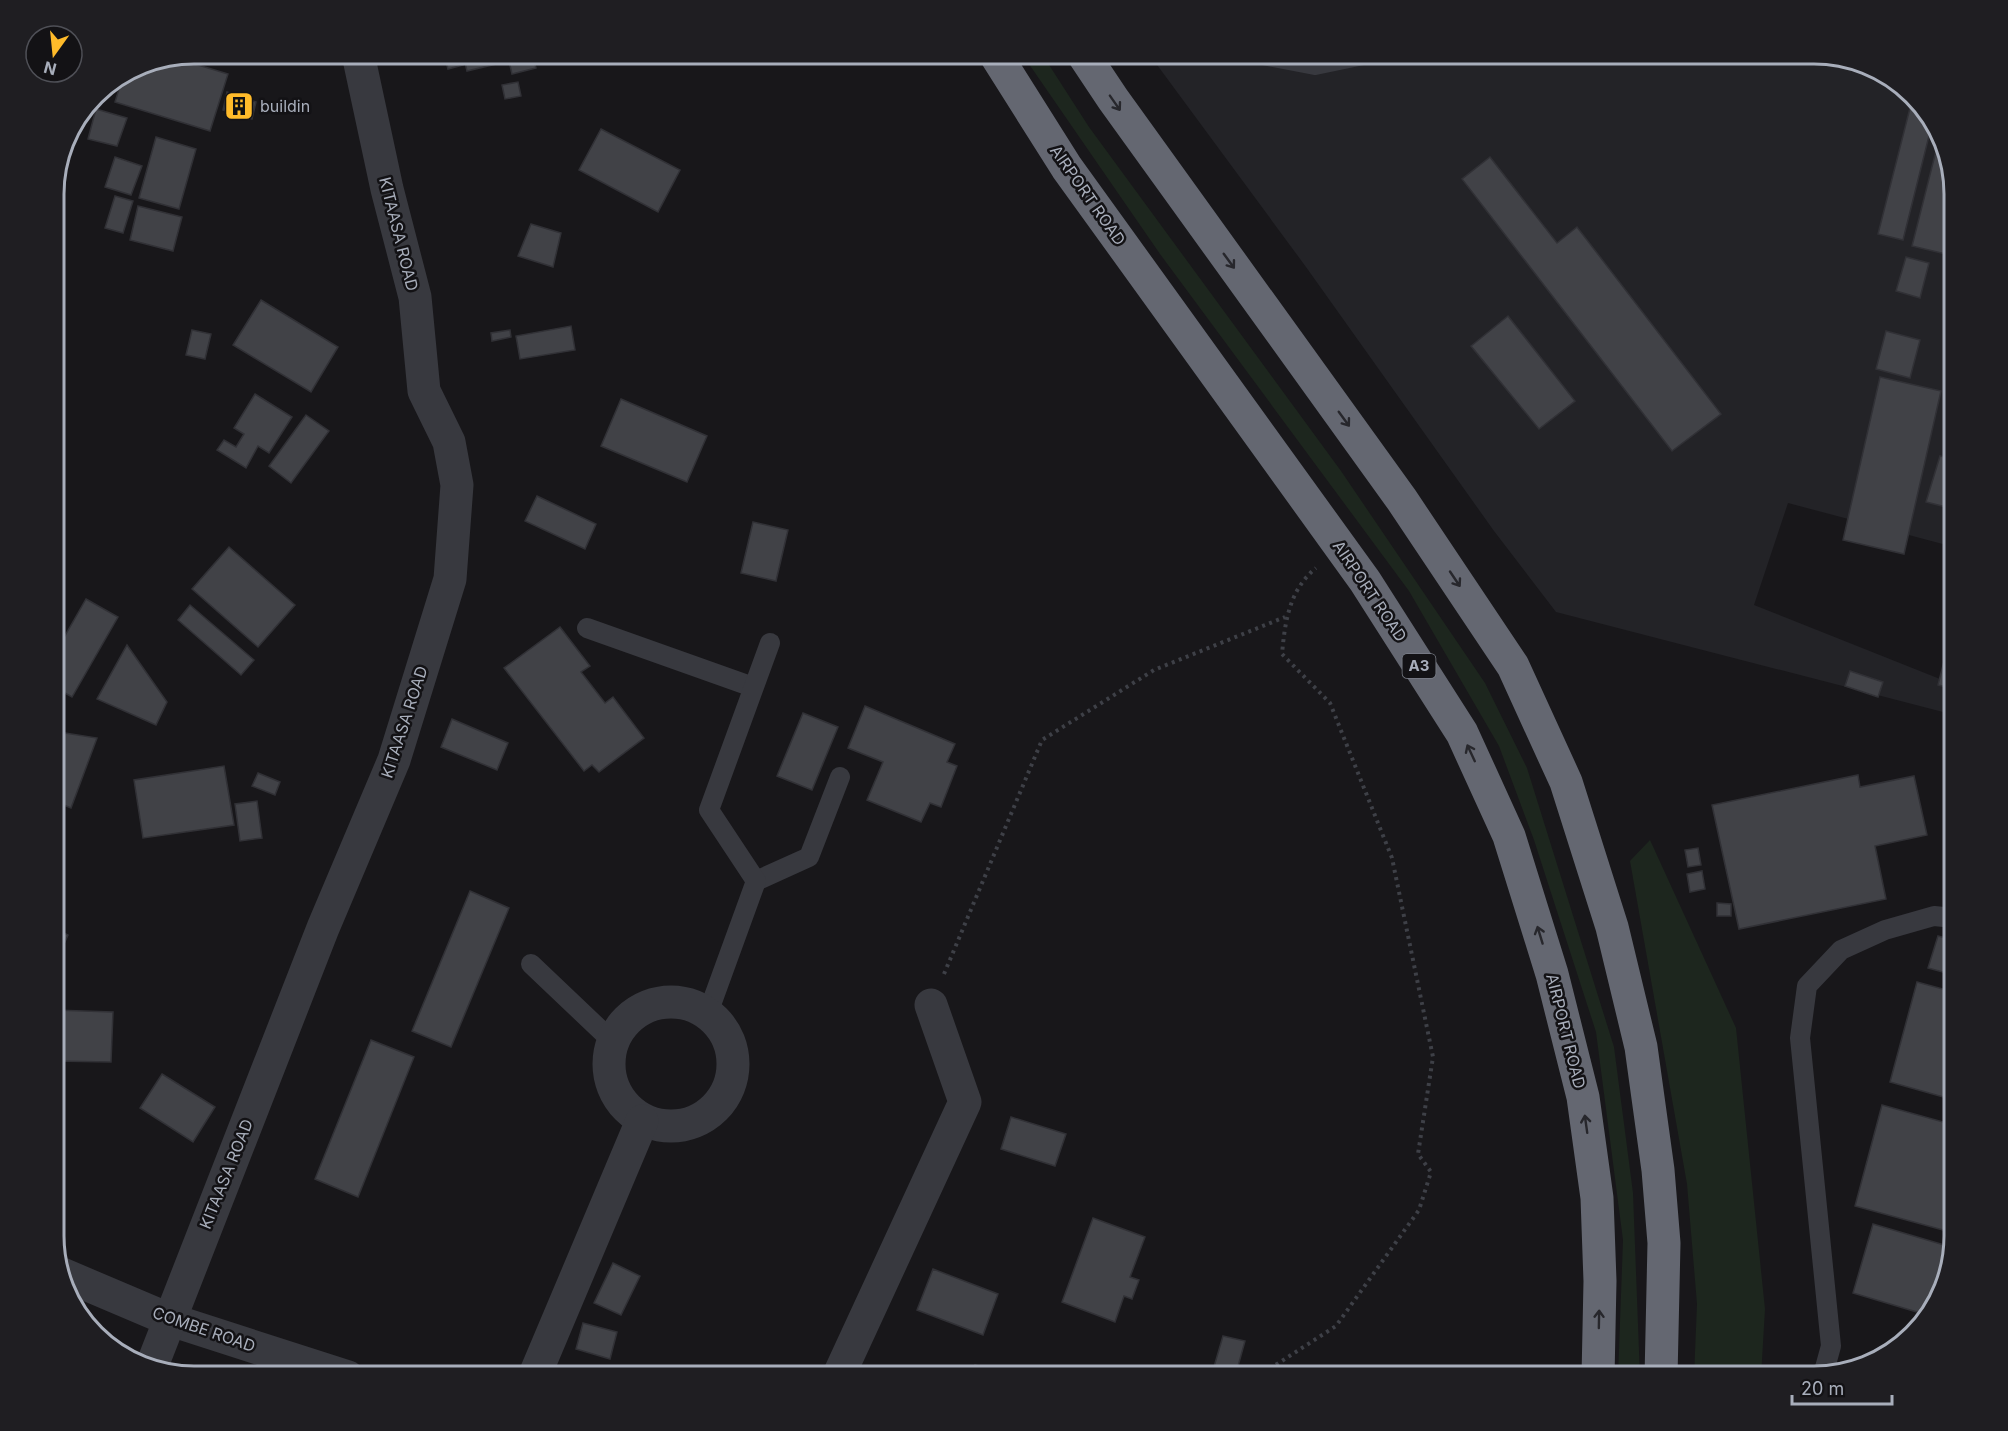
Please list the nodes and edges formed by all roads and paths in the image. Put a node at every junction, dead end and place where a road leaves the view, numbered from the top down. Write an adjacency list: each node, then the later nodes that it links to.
1 (359, 64): 18 (street, KITAASA ROAD)
2 (1001, 64): 4 (highway, AIRPORT ROAD / A3)
3 (1090, 64): 26 (highway, one-way to 26)
4 (1341, 547): 5 (path); 25 (highway, AIRPORT ROAD / A3, one-way to 4)
5 (1285, 617): 13 (path); 24 (path)
6 (587, 628): 8 (lane)
7 (770, 643): 8 (lane)
8 (753, 687): 10 (lane)
9 (840, 777): 10 (lane)
10 (756, 881): 14 (lane)
11 (1944, 917): 20 (lane)
12 (531, 964): 15 (lane)
13 (931, 1005): 23 (street)
14 (708, 1013): 15 (street); 16 (street)
15 (612, 1041): 16 (street)
16 (642, 1121): 22 (street)
17 (71, 1278): 18 (street, COMBE ROAD)
18 (168, 1319): 19 (street, KITAASA ROAD); 21 (street, COMBE ROAD)
19 (154, 1360)
20 (1826, 1365)
21 (314, 1366)
22 (539, 1366)
23 (843, 1366)
24 (1274, 1366)
25 (1598, 1366)
26 (1660, 1366)

